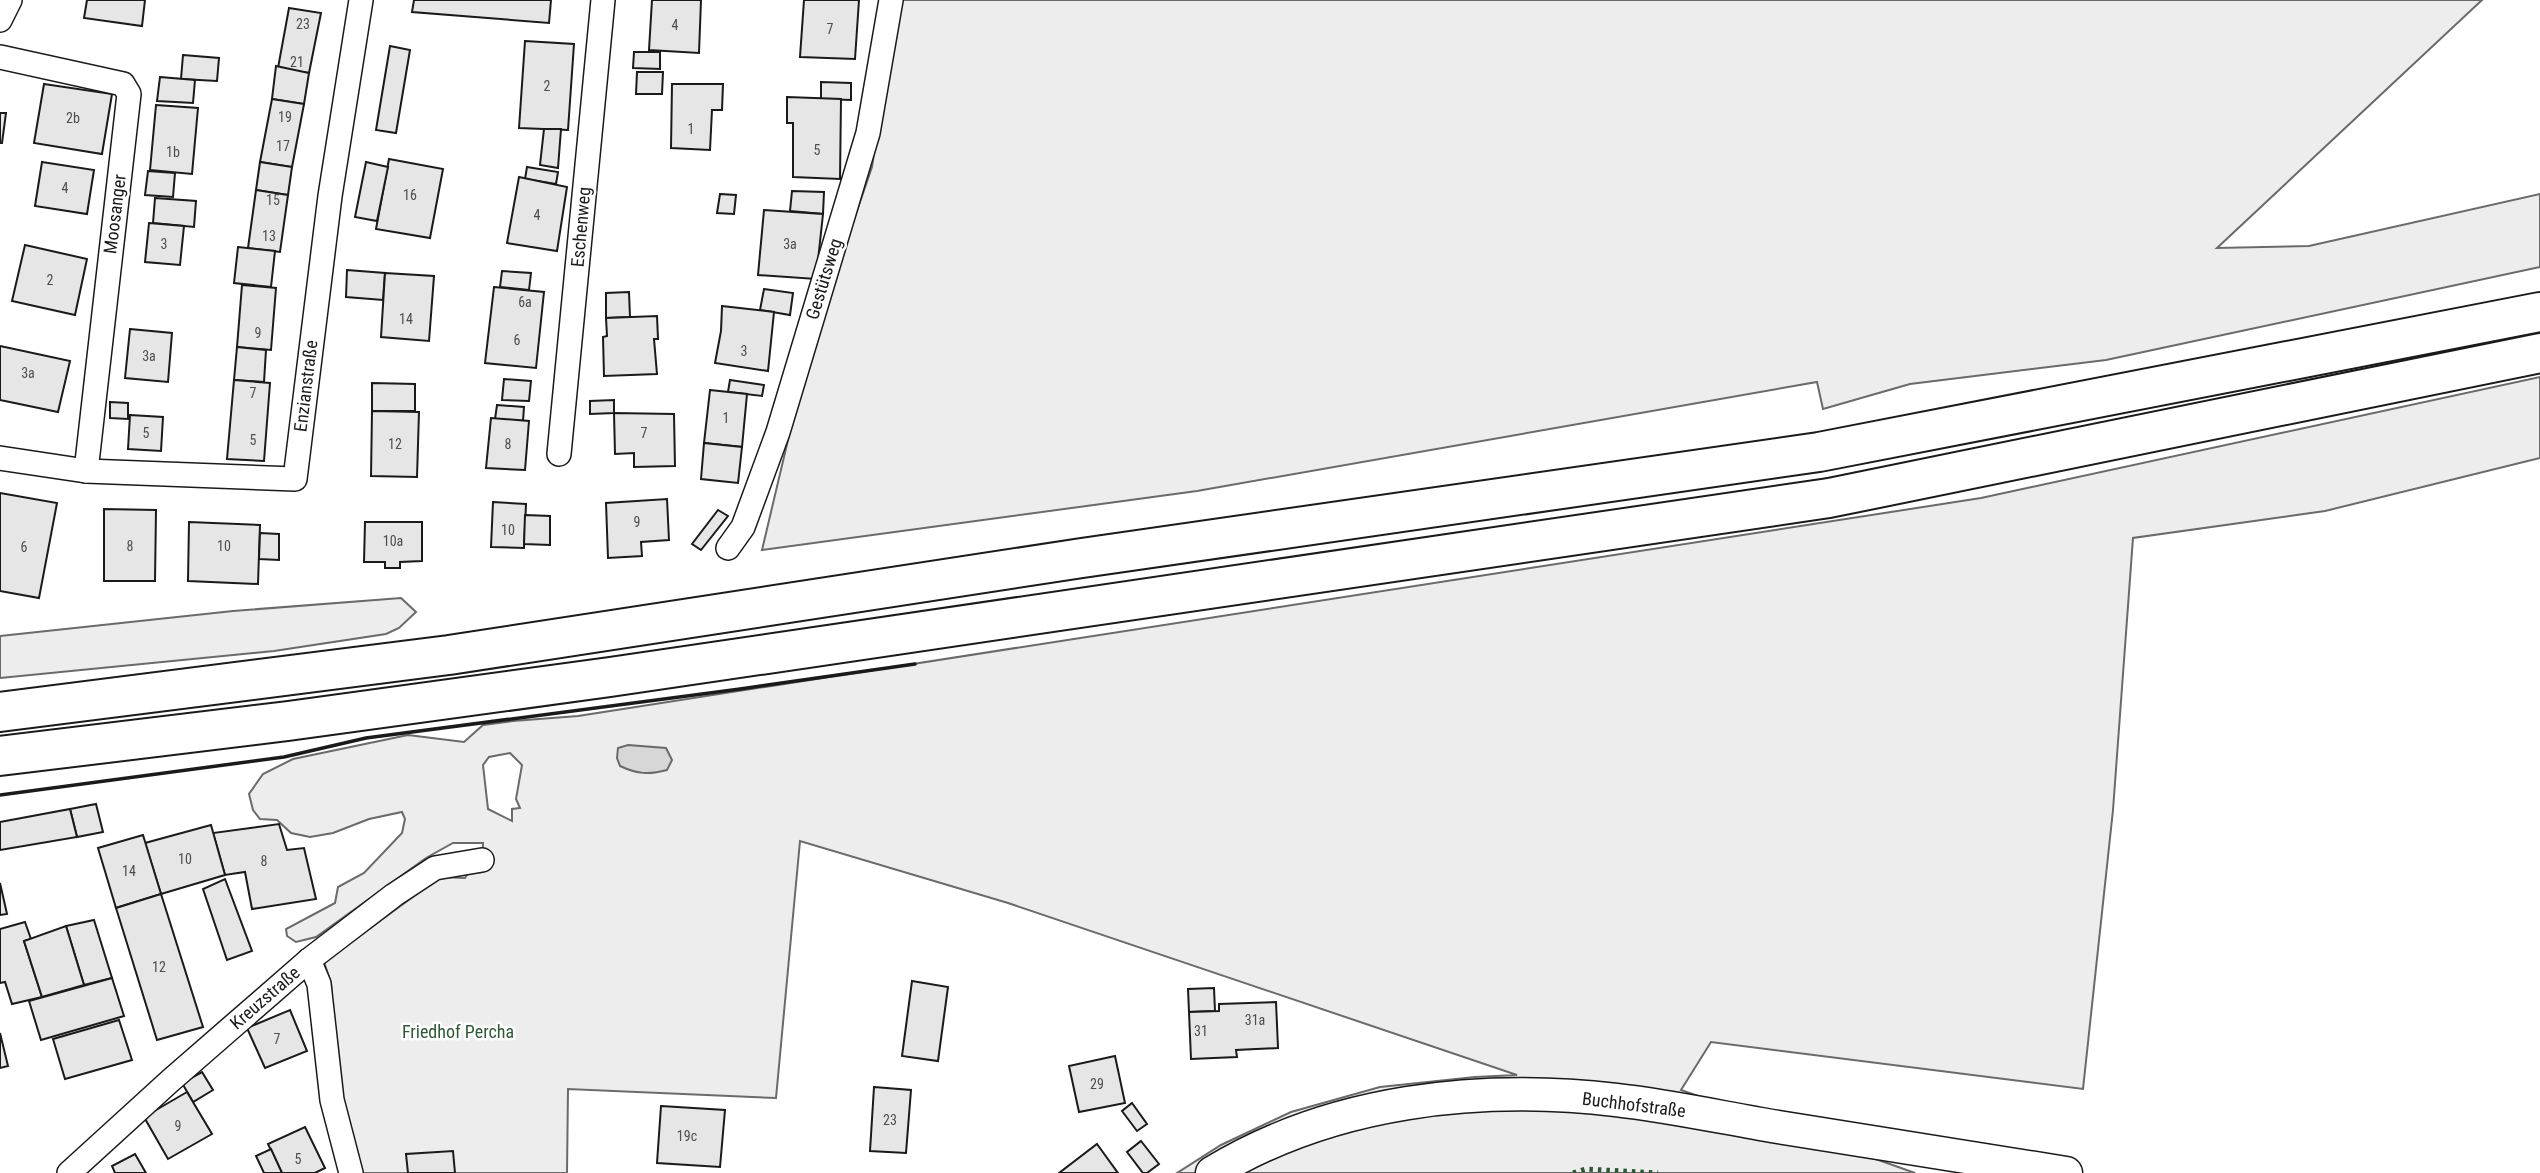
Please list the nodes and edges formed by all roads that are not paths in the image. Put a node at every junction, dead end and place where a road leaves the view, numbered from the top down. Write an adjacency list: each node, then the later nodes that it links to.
1 (9, 0): 5 (street)
2 (361, 0): 11 (street, Enzianstraße)
3 (603, 0): 9 (street, Eschenweg)
4 (891, 0): 12 (street, Gestütsweg)
5 (0, 20)
6 (0, 57): 11 (street, Moosanger)
7 (2540, 312): 13 (highway)
8 (2540, 354): 14 (highway)
9 (559, 454)
10 (0, 458): 11 (street, Enzianstraße)
11 (86, 471)
12 (728, 548)
13 (0, 712)
14 (0, 756)
15 (482, 860): 16 (street, Kreuzstraße)
16 (309, 960): 17 (street, Kreuzstraße); 18 (street)
17 (69, 1173)
18 (351, 1173)
19 (1212, 1173): 20 (main road, Buchhofstraße)
20 (2066, 1173)

